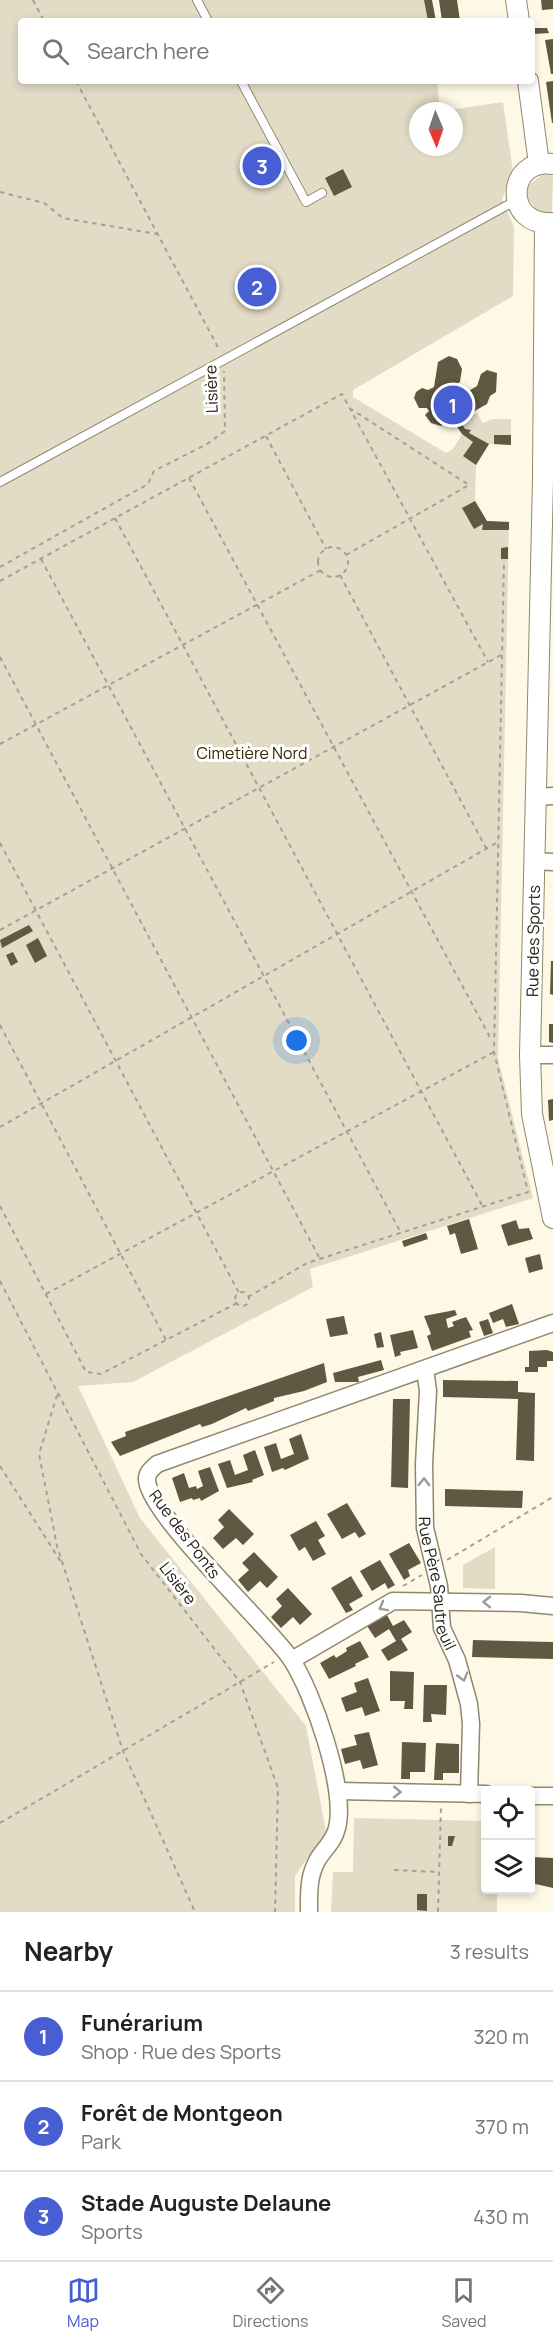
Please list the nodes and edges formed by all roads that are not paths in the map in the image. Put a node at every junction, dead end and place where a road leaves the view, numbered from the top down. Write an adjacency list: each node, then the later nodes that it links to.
1 (197, 0): 3 (lane)
2 (516, 0): 4 (street)
3 (206, 18)
4 (519, 18)
5 (243, 84): 8 (lane)
6 (529, 84): 7 (street)
7 (546, 164): 9 (street)
8 (321, 193)
9 (517, 200): 10 (street); 12 (lane)
10 (549, 223): 11 (street, Rue des Sports)
11 (548, 479): 13 (street, Rue des Sports)
12 (0, 482)
13 (547, 548): 14 (street, Rue des Sports)
14 (546, 660): 15 (street, Rue des Sports)
15 (544, 796): 16 (street, Rue des Sports)
16 (544, 862): 17 (street, Rue des Sports)
17 (530, 1055): 18 (street); 19 (street, Rue des Sports)
18 (553, 1055)
19 (548, 1177): 20 (street, Rue des Sports)
20 (553, 1218)
21 (553, 1323): 22 (street, Rue des Ponts)
22 (425, 1369): 23 (street, Rue Père Sautreuil, one-way to 22); 25 (street, Rue des Ponts)
23 (440, 1602): 24 (street, one-way to 23); 25 (street, one-way to 25); 27 (street, Rue Père Sautreuil, one-way to 27)
24 (553, 1606)
25 (289, 1658): 26 (street, Rue des Ponts)
26 (338, 1791): 27 (street, one-way to 27); 28 (street, Rue des Ponts)
27 (477, 1794)
28 (309, 1912)

